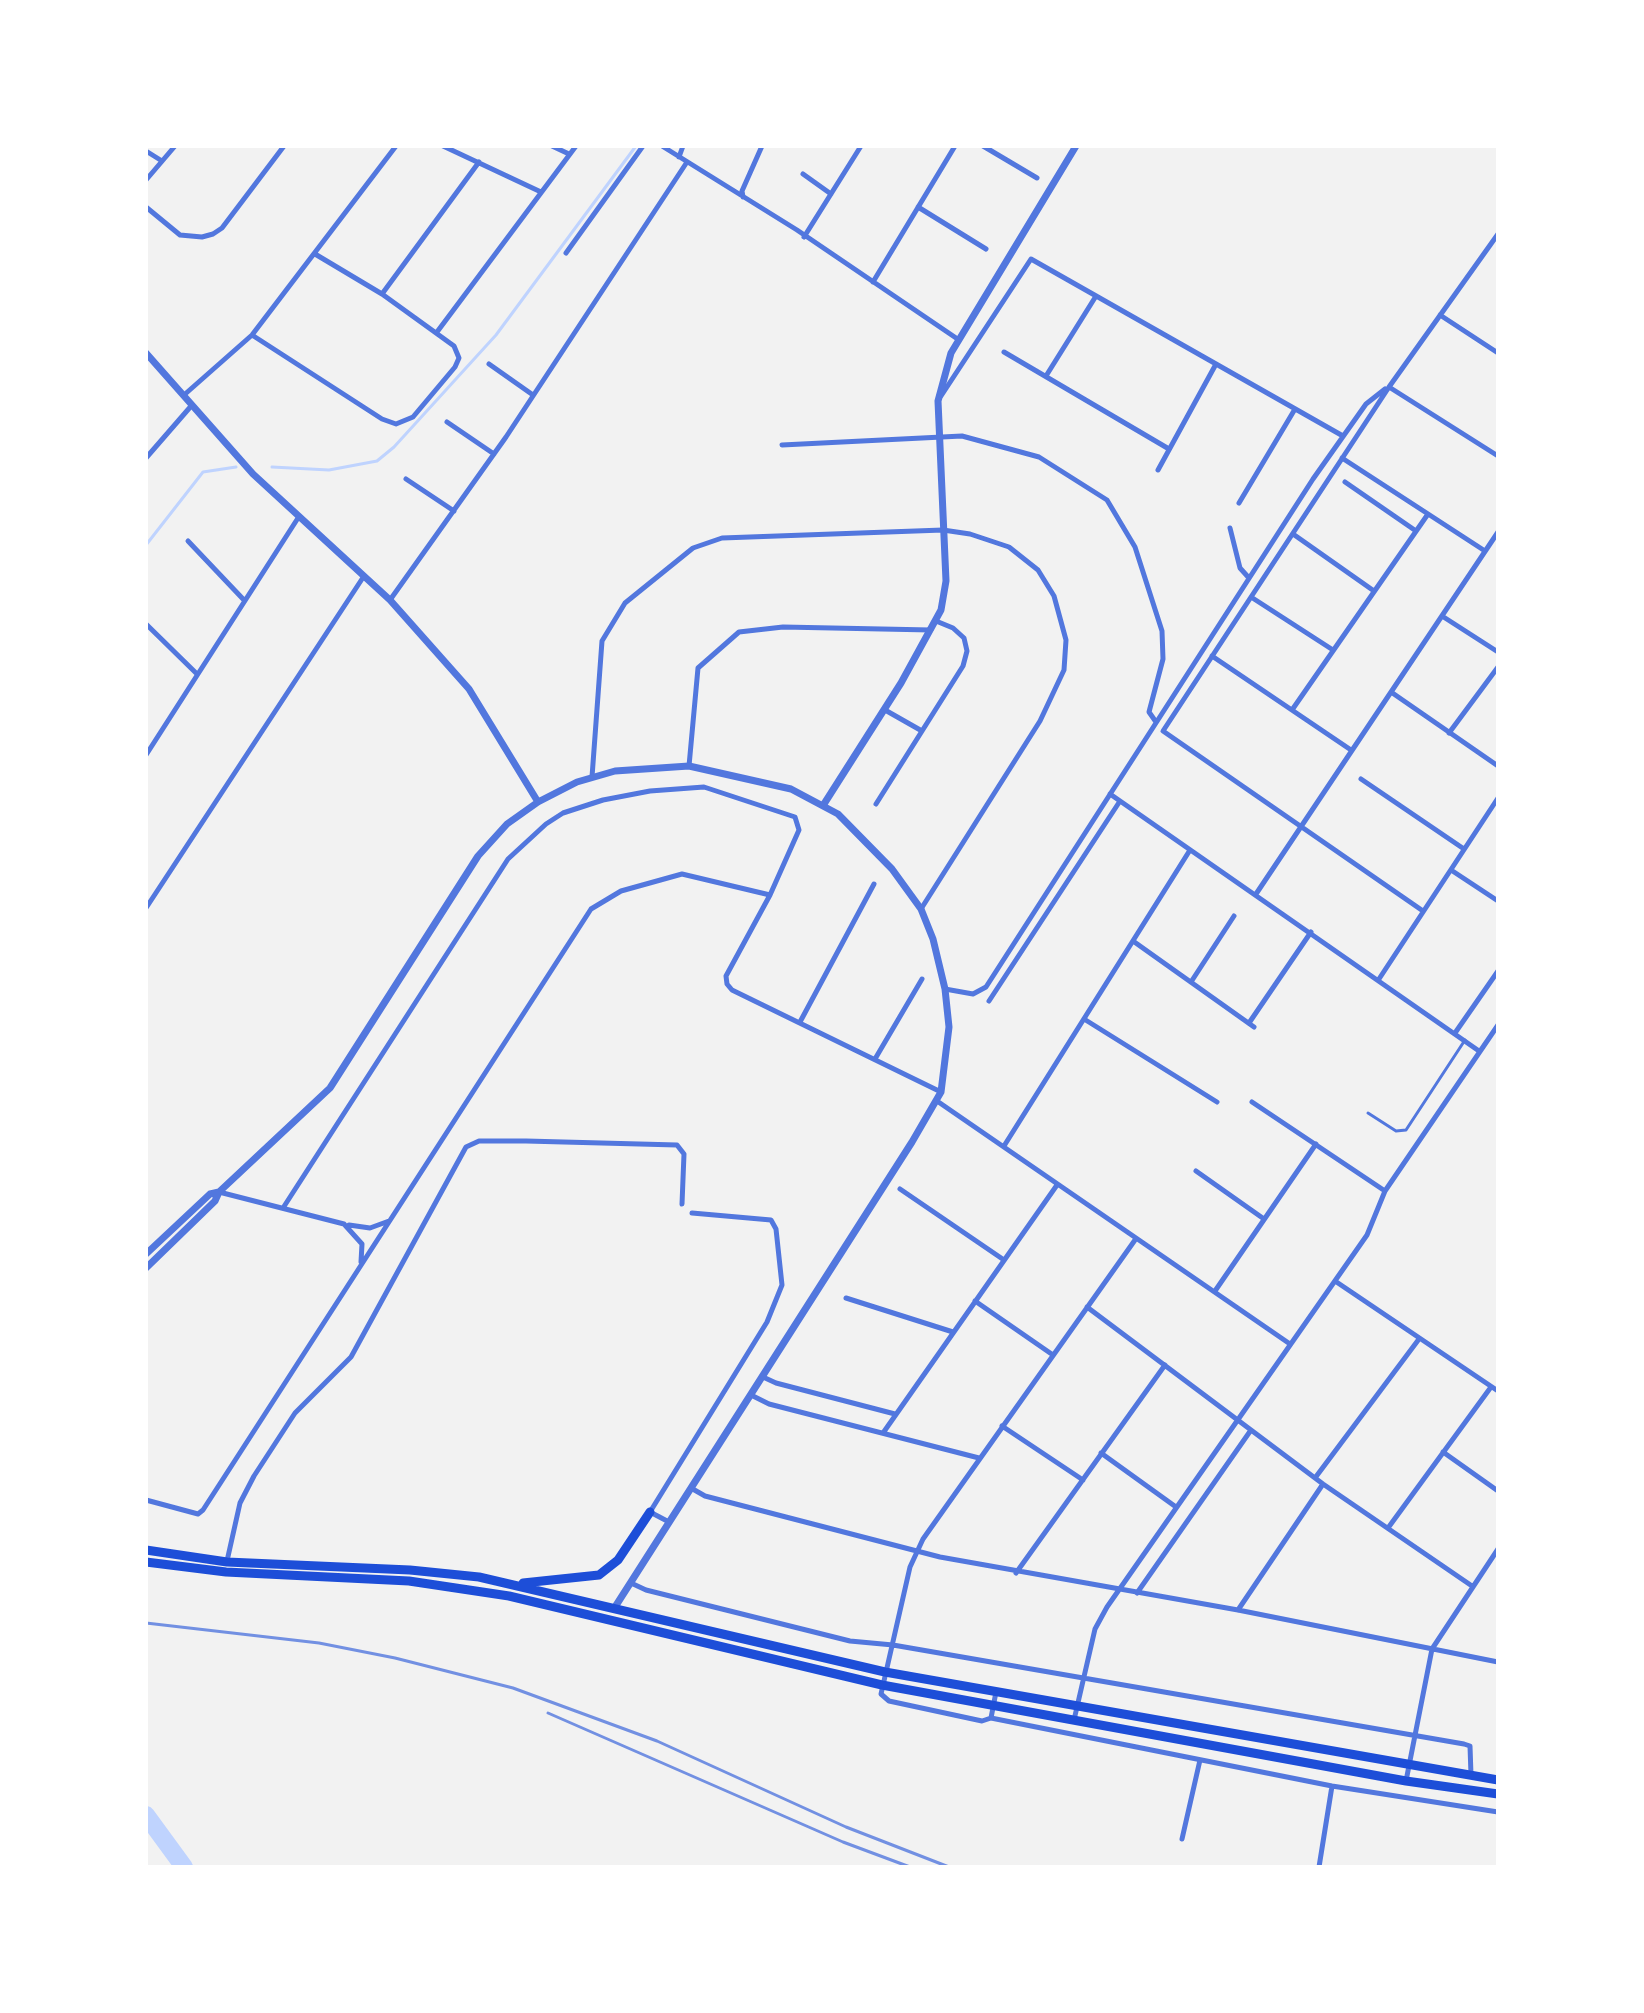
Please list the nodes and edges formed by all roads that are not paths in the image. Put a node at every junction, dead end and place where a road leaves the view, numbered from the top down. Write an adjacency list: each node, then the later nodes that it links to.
1 (175, 146): 18 (street)
2 (284, 146): 27 (street)
3 (396, 146): 35 (street)
4 (443, 146): 19 (street)
5 (552, 146): 16 (street)
6 (576, 146): 16 (street)
7 (643, 146): 34 (street)
8 (662, 146): 17 (street)
9 (683, 146): 17 (street)
10 (762, 146): 26 (street)
11 (861, 146): 25 (street)
12 (955, 146): 28 (street)
13 (983, 146): 22 (street)
14 (1076, 146): 42 (street)
15 (146, 151): 18 (street)
16 (569, 154): 24 (street)
17 (679, 157): 20 (street)
18 (162, 161): 23 (street)
19 (479, 162): 24 (street); 37 (street)
20 (687, 162): 26 (street); 50 (street)
21 (803, 174): 25 (street)
22 (1037, 178)
23 (146, 180)
24 (541, 192): 40 (street)
25 (831, 194): 30 (street)
26 (744, 198): 30 (street)
27 (146, 207)
28 (918, 207): 32 (street); 36 (street)
29 (1498, 234): 31 (street)
30 (804, 237): 36 (street)
31 (1490, 245): 33 (street); 39 (street)
32 (986, 249)
33 (1498, 250)
34 (566, 253)
35 (315, 254): 37 (street); 41 (street)
36 (873, 282): 42 (street)
37 (382, 294): 40 (street)
38 (1096, 296): 47 (street); 48 (street); 52 (street)
39 (1440, 315): 45 (street); 49 (street)
40 (437, 332): 41 (street)
41 (252, 335): 51 (street)
42 (959, 340): 52 (street)
43 (1004, 352): 48 (street)
44 (146, 353): 51 (street)
45 (1498, 353)
46 (489, 364): 50 (street)
47 (1216, 364): 54 (street); 59 (street)
48 (1046, 377): 59 (street)
49 (1389, 387): 57 (street); 61 (street); 63 (street)
50 (533, 395): 60 (street)
51 (183, 396): 53 (street)
52 (939, 397): 56 (street)
53 (192, 405): 62 (street); 70 (street)
54 (1295, 409): 57 (street); 67 (street)
55 (447, 422): 60 (street)
56 (938, 436): 58 (street); 72 (street); 96 (street)
57 (1343, 436): 79 (street)
58 (782, 445)
59 (1169, 449): 64 (street)
60 (494, 454): 68 (street)
61 (1498, 456)
62 (146, 458)
63 (1342, 458): 69 (street); 75 (street)
64 (1158, 470)
65 (406, 479): 68 (street)
66 (1345, 482): 73 (street)
67 (1239, 503)
68 (454, 511): 83 (street)
69 (1428, 514): 73 (street); 77 (street)
70 (298, 518): 78 (street); 82 (street)
71 (1230, 528): 79 (street)
72 (943, 530): 85 (street); 103 (street); 120 (street)
73 (1416, 531): 80 (street)
74 (1498, 532): 77 (street)
75 (1293, 534): 80 (street); 81 (street)
76 (188, 541): 82 (street)
77 (1485, 551): 84 (street)
78 (364, 576): 83 (street); 119 (street)
79 (1249, 578): 96 (street)
80 (1374, 591): 88 (street)
81 (1251, 597): 88 (street); 90 (street)
82 (243, 599): 92 (street)
83 (390, 600): 108 (street)
84 (1442, 616): 89 (street); 93 (street)
85 (936, 621): 87 (street); 97 (street)
86 (146, 624): 92 (street)
87 (932, 630): 94 (street); 101 (street)
88 (1333, 650): 95 (street)
89 (1498, 652)
90 (1212, 656): 95 (street); 111 (street)
91 (1498, 667): 98 (street)
92 (196, 673): 100 (street)
93 (1391, 692): 98 (street); 99 (street)
94 (884, 709): 97 (street); 109 (street)
95 (1292, 710): 99 (street)
96 (1156, 722): 105 (street)
97 (922, 731): 110 (street)
98 (1449, 733): 102 (street)
99 (1351, 750): 111 (street)
100 (146, 755)
101 (689, 766): 103 (street); 109 (street)
102 (1498, 766)
103 (592, 777): 108 (street)
104 (1361, 779): 112 (street)
105 (1110, 794): 107 (street); 129 (street)
106 (1498, 798): 112 (street)
107 (1120, 801): 113 (street); 130 (street)
108 (538, 802): 149 (street)
109 (824, 804): 120 (street)
110 (876, 804)
111 (1300, 826): 116 (street); 121 (street)
112 (1464, 849): 114 (street)
113 (1190, 850): 116 (street); 124 (street)
114 (1451, 870): 118 (street); 121 (street)
115 (874, 884): 132 (street)
116 (1256, 894): 123 (street)
117 (770, 895): 132 (street); 151 (street); 154 (street)
118 (1498, 901)
119 (146, 908)
120 (921, 909): 129 (street)
121 (1423, 911): 127 (street)
122 (1234, 916): 128 (street)
123 (1311, 932): 127 (street); 128 (street)
124 (1133, 941): 128 (street); 131 (street)
125 (1498, 971): 134 (street)
126 (922, 979): 137 (street)
127 (1379, 979): 134 (street)
128 (1191, 982)
129 (945, 989): 138 (street)
130 (989, 1001)
131 (1084, 1019): 140 (street); 144 (street)
132 (800, 1022): 137 (street)
133 (1498, 1025): 136 (street)
134 (1455, 1033): 135 (street)
135 (1465, 1040): 136 (street); 142 (lane)
136 (1479, 1051): 148 (street)
137 (875, 1059): 138 (street)
138 (941, 1092): 139 (street)
139 (937, 1101): 144 (street); 171 (street)
140 (1217, 1102)
141 (1252, 1102): 143 (street)
142 (1368, 1113)
143 (1316, 1144): 148 (street); 153 (street)
144 (1004, 1146): 146 (street)
145 (1196, 1171): 153 (street)
146 (1057, 1185): 156 (street); 158 (street)
147 (900, 1189): 158 (street)
148 (1385, 1191): 161 (street)
149 (219, 1192): 151 (street); 157 (street); 159 (street)
150 (682, 1204): 197 (street)
151 (283, 1208): 155 (street)
152 (692, 1213): 190 (street)
153 (1264, 1219): 162 (street)
154 (390, 1221): 155 (street); 160 (street)
155 (344, 1224): 160 (street)
156 (1135, 1240): 162 (street); 165 (street)
157 (146, 1254)
158 (1004, 1260): 164 (street)
159 (146, 1268)
160 (357, 1271): 188 (street)
161 (1335, 1281): 167 (street); 168 (street)
162 (1215, 1291): 168 (street)
163 (846, 1298): 166 (street)
164 (975, 1301): 166 (street); 169 (street)
165 (1087, 1307): 169 (street); 170 (street)
166 (953, 1332): 175 (street)
167 (1419, 1339): 172 (street); 183 (street)
168 (1290, 1344): 176 (street)
169 (1053, 1355): 177 (street)
170 (1165, 1365): 176 (street); 181 (street)
171 (763, 1377): 174 (street); 175 (street)
172 (1491, 1387): 173 (street); 180 (street)
173 (1498, 1391)
174 (751, 1395): 179 (street); 186 (street)
175 (895, 1414): 179 (street)
176 (1237, 1419): 178 (street); 189 (street)
177 (1002, 1426): 182 (street); 184 (street)
178 (1251, 1430): 183 (street); 203 (street)
179 (883, 1433): 182 (street)
180 (1443, 1452): 187 (street); 192 (street)
181 (1101, 1453): 184 (street); 189 (street)
182 (979, 1458): 195 (street)
183 (1315, 1478): 185 (street)
184 (1083, 1480): 198 (street)
185 (1323, 1484): 192 (street); 205 (street)
186 (691, 1488): 191 (street); 195 (street)
187 (1498, 1491)
188 (146, 1500)
189 (1176, 1507): 202 (street)
190 (650, 1512): 191 (street); 200 (highway)
191 (669, 1522): 199 (street)
192 (1388, 1528): 201 (street)
193 (1498, 1549): 201 (street)
194 (146, 1550): 197 (highway)
195 (917, 1552): 198 (street); 206 (street)
196 (146, 1562): 211 (highway)
197 (227, 1562): 200 (highway)
198 (1016, 1573): 202 (street)
199 (630, 1582): 204 (street); 206 (street)
200 (511, 1584): 204 (highway)
201 (1472, 1586): 207 (street)
202 (1120, 1591): 203 (street); 210 (street)
203 (1137, 1594): 205 (street)
204 (615, 1607): 209 (highway)
205 (1238, 1610): 207 (street)
206 (893, 1645): 209 (street); 210 (street)
207 (1432, 1649): 208 (street); 217 (street)
208 (1498, 1662)
209 (885, 1672): 211 (street); 212 (highway)
210 (1082, 1680): 213 (street); 217 (street)
211 (882, 1685): 214 (highway); 215 (street)
212 (996, 1692): 213 (highway); 214 (street)
213 (1077, 1704): 216 (street); 219 (highway)
214 (993, 1706): 215 (street); 216 (highway)
215 (991, 1718): 218 (street)
216 (1074, 1721): 222 (highway)
217 (1417, 1739): 219 (street); 220 (street)
218 (1200, 1760): 223 (street); 226 (street)
219 (1410, 1766): 220 (highway); 222 (street)
220 (1471, 1776): 221 (highway)
221 (1498, 1780)
222 (1406, 1781): 224 (highway)
223 (1332, 1786): 225 (street); 227 (street)
224 (1498, 1794)
225 (1498, 1812)
226 (1182, 1839)
227 (1319, 1867)

